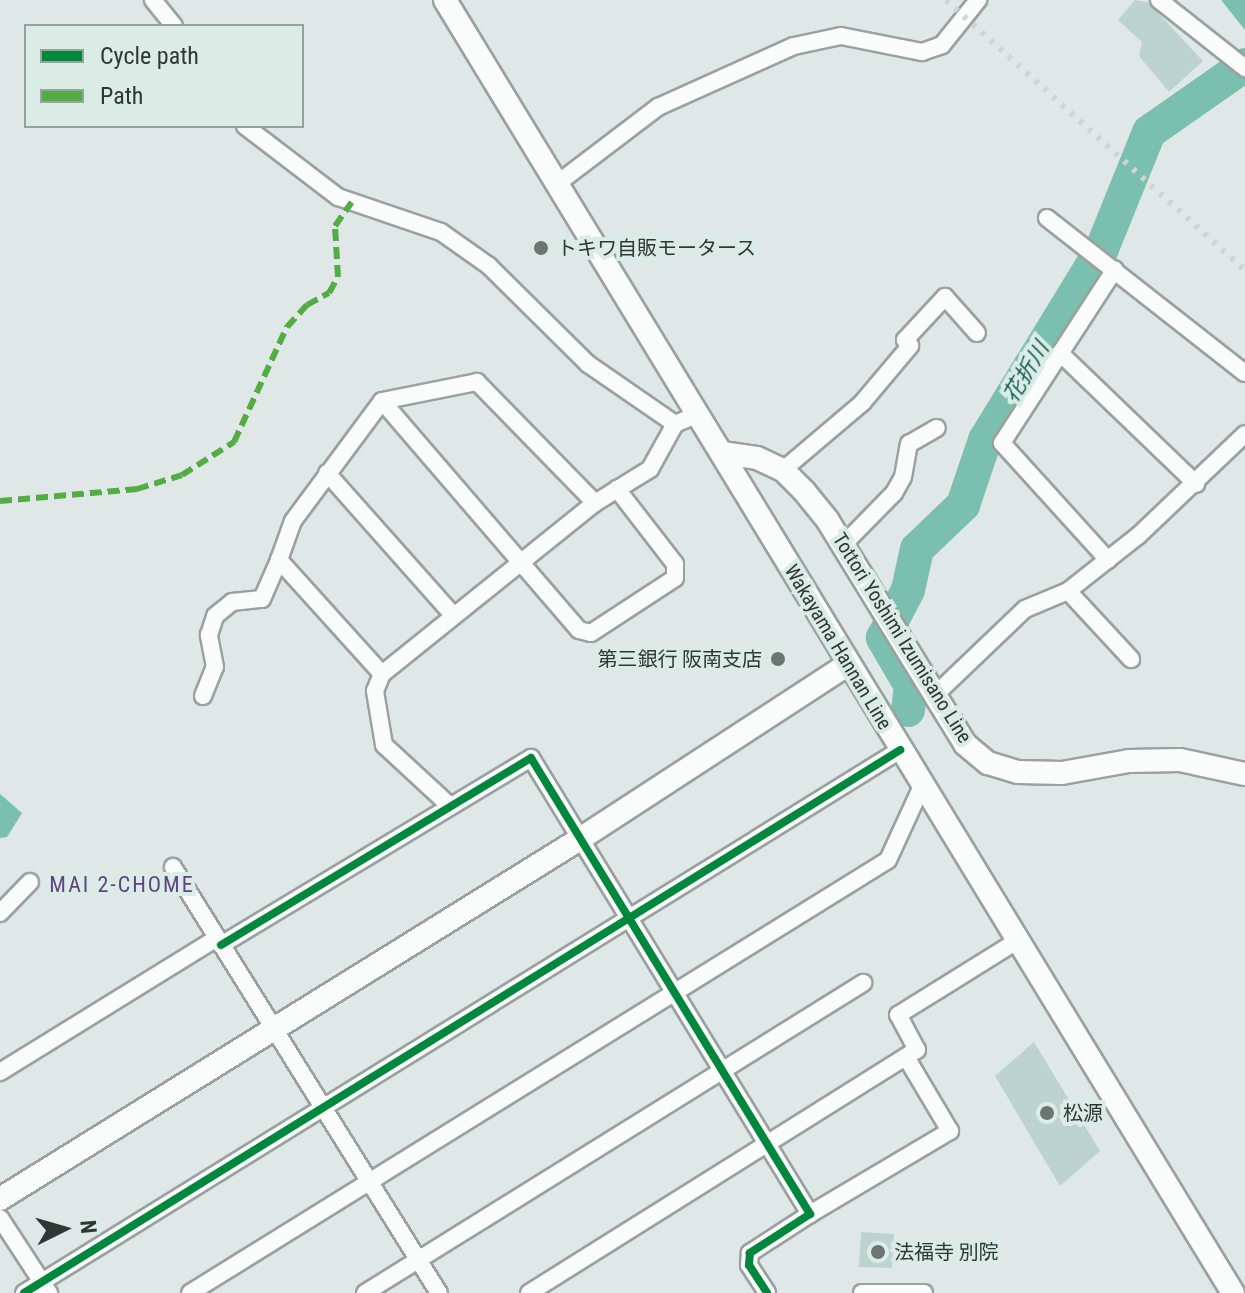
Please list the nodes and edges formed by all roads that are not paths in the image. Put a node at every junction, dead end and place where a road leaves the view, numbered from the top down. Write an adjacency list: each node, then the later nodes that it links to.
1 (153, 0): 5 (street)
2 (445, 0): 8 (main road, Wakayama Hannan Line)
3 (978, 0): 8 (street)
4 (1159, 0): 6 (street)
5 (172, 24)
6 (1245, 68)
7 (248, 128): 16 (street)
8 (558, 183): 15 (main road, Wakayama Hannan Line)
9 (1047, 218): 10 (street)
10 (1115, 269): 12 (street); 13 (street)
11 (977, 333): 20 (street)
12 (1060, 353): 22 (street); 27 (street)
13 (1245, 373)
14 (382, 401): 21 (street); 24 (street); 28 (street)
15 (698, 414): 16 (street); 19 (main road, Wakayama Hannan Line)
16 (675, 424): 23 (street)
17 (937, 428): 25 (street)
18 (1245, 434): 22 (street)
19 (722, 453): 20 (main road); 32 (main road, Wakayama Hannan Line)
20 (783, 470): 25 (main road, Tottori Yoshimi Izumisano Line)
21 (327, 473): 26 (street); 30 (street)
22 (1196, 484): 27 (street)
23 (617, 489): 24 (street); 28 (street)
24 (595, 503): 28 (street)
25 (843, 545): 34 (main road, Tottori Yoshimi Izumisano Line)
26 (279, 560): 33 (street); 35 (street)
27 (1108, 560): 29 (street)
28 (521, 562): 30 (street)
29 (1068, 591): 31 (street); 34 (street)
30 (454, 616): 33 (street)
31 (1131, 659)
32 (847, 665): 36 (main road, Wakayama Hannan Line); 40 (main road)
33 (382, 674): 39 (street)
34 (936, 694): 37 (main road, Tottori Yoshimi Izumisano Line)
35 (203, 696)
36 (900, 750): 38 (main road, Wakayama Hannan Line); 44 (street)
37 (1245, 774)
38 (922, 786): 46 (main road, Wakayama Hannan Line); 48 (street)
39 (450, 806): 40 (street); 45 (street)
40 (580, 839): 44 (street); 49 (main road)
41 (173, 867): 45 (street)
42 (30, 882): 43 (street)
43 (0, 913)
44 (629, 920): 48 (street); 53 (street)
45 (219, 941): 49 (street); 51 (street)
46 (1017, 941): 50 (street); 69 (main road, Wakayama Hannan Line)
47 (863, 983): 52 (street)
48 (672, 990): 52 (street); 55 (street)
49 (272, 1027): 53 (street); 56 (main road)
50 (906, 1057): 54 (street); 57 (street)
51 (0, 1072)
52 (722, 1072): 54 (street); 59 (street)
53 (323, 1108): 55 (street); 60 (street)
54 (768, 1146): 57 (street); 65 (street)
55 (368, 1179): 59 (street); 62 (street)
56 (0, 1199)
57 (810, 1214): 66 (street)
58 (0, 1218): 60 (street)
59 (418, 1260): 63 (street); 64 (street)
60 (45, 1287): 61 (street)
61 (24, 1293)
62 (190, 1293)
63 (365, 1293)
64 (439, 1293)
65 (529, 1293)
66 (767, 1293)
67 (862, 1293): 68 (street)
68 (924, 1293)
69 (1233, 1293)

